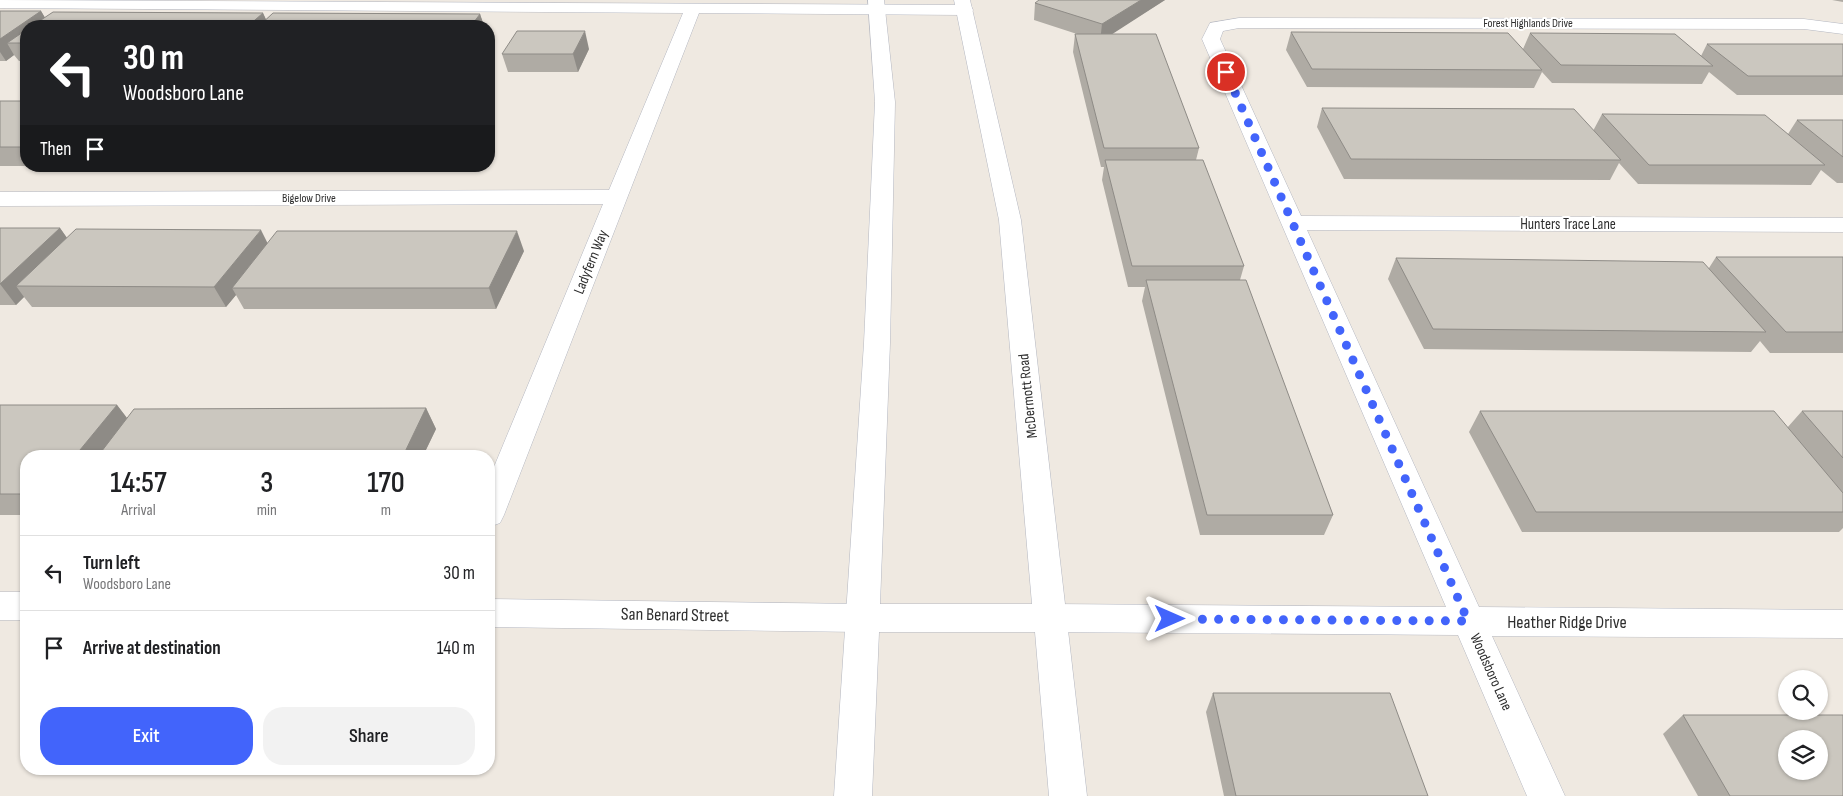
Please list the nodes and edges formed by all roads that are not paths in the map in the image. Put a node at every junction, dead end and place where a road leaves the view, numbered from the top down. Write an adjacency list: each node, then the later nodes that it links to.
1 (0, 3): 4 (street)
2 (878, 5): 3 (street); 4 (street); 15 (street)
3 (963, 5): 16 (street, McDermott Road)
4 (693, 8): 7 (street, Ladyfern Way)
5 (1216, 27): 6 (street, Forest Highlands Drive); 9 (street, Woodsboro Lane)
6 (1841, 29)
7 (617, 197): 8 (street, Bigelow Drive); 11 (street, Ladyfern Way)
8 (0, 199)
9 (1294, 223): 10 (street, Hunters Trace Lane); 17 (street, Woodsboro Lane)
10 (1843, 225)
11 (495, 500)
12 (0, 606): 13 (street)
13 (20, 606)
14 (495, 613): 15 (street, San Benard Street)
15 (862, 618): 16 (street, San Benard Street); 19 (street)
16 (1050, 618): 17 (street, Heather Ridge Drive); 20 (street, McDermott Road)
17 (1468, 621): 18 (street, Heather Ridge Drive); 21 (street, Woodsboro Lane)
18 (1843, 624)
19 (853, 796)
20 (1068, 796)
21 (1546, 796)

